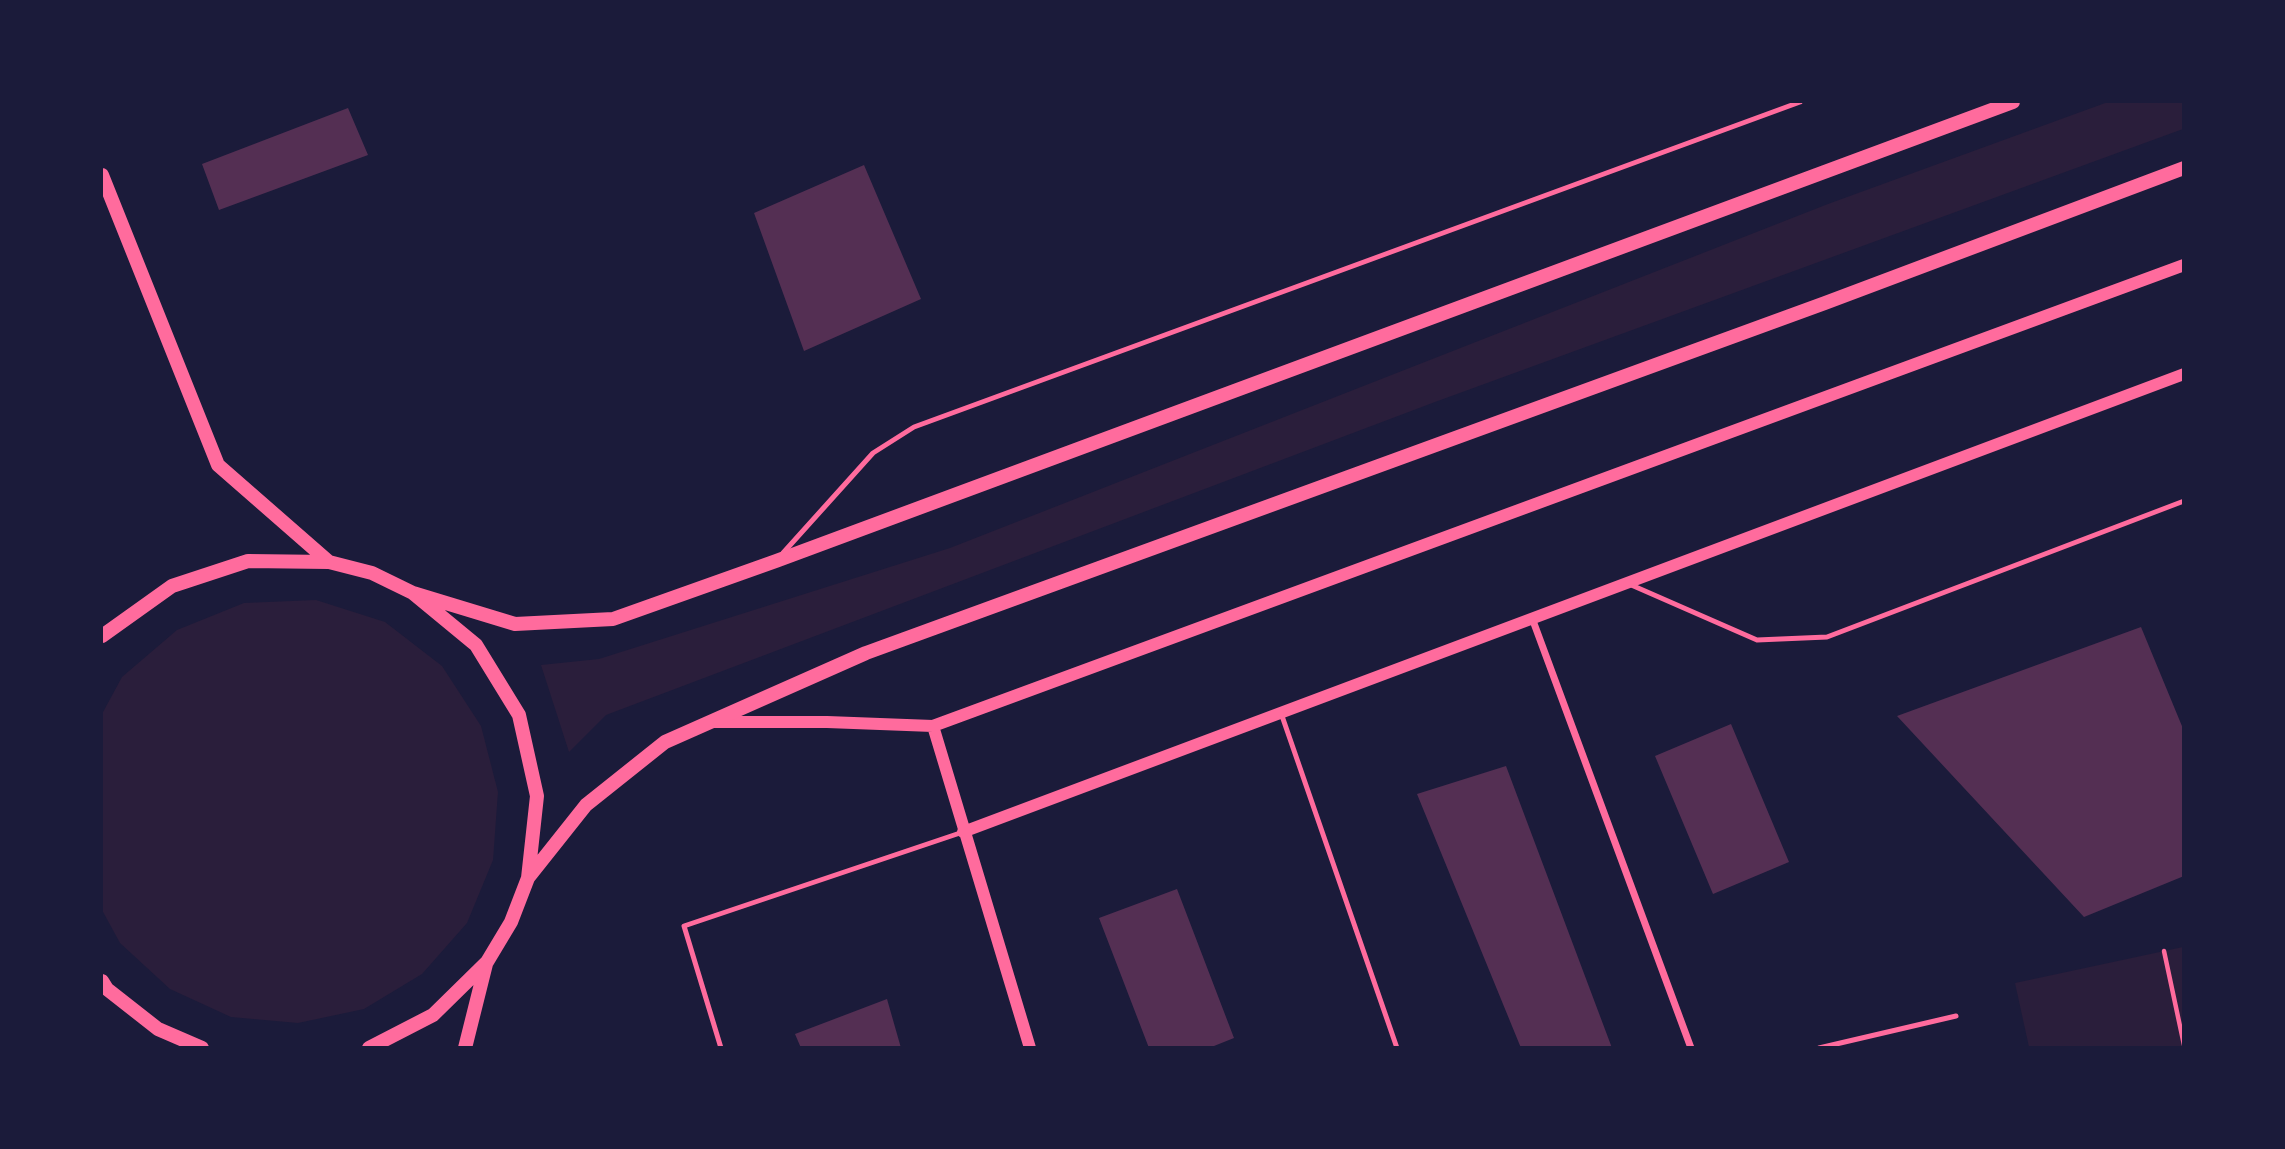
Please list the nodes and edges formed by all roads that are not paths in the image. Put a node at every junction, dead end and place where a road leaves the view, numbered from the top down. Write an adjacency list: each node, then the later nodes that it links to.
1 (1800, 102): 8 (lane)
2 (2013, 102): 8 (main road)
3 (2183, 168): 15 (main road)
4 (102, 175): 9 (main road)
5 (2183, 265): 16 (street)
6 (2183, 374): 10 (street)
7 (2183, 501): 10 (lane)
8 (776, 561): 11 (main road)
9 (329, 562): 11 (main road); 13 (main road)
10 (1626, 583): 12 (street)
11 (413, 593): 18 (main road)
12 (1532, 618): 14 (street); 28 (street)
13 (102, 636)
14 (1281, 713): 17 (street); 27 (lane)
15 (708, 722): 16 (street); 18 (main road)
16 (933, 726): 17 (street)
17 (963, 832): 25 (lane); 26 (street)
18 (528, 878): 19 (main road)
19 (487, 962): 23 (main road); 24 (main road)
20 (103, 986): 22 (main road)
21 (1956, 1016): 29 (lane)
22 (202, 1048)
23 (369, 1048)
24 (465, 1048)
25 (721, 1048)
26 (1030, 1048)
27 (1397, 1048)
28 (1691, 1048)
29 (1819, 1048)

